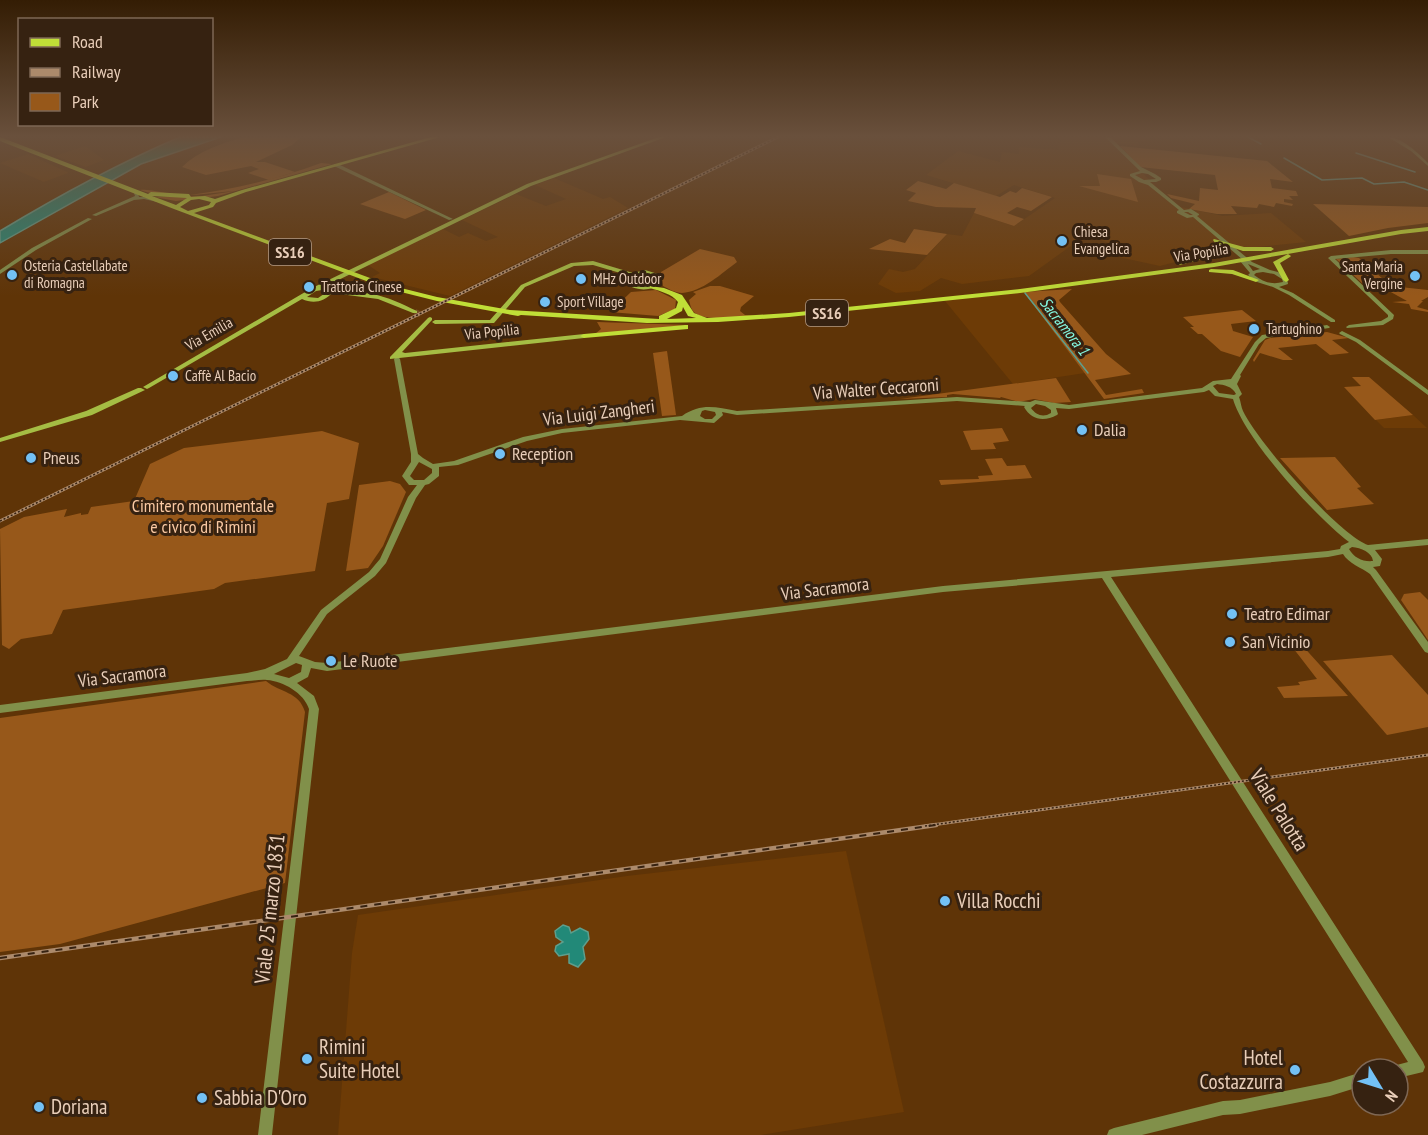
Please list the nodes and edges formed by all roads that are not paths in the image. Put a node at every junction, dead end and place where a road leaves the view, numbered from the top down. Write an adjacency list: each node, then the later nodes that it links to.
1 (242, 190): 8 (main road)
2 (249, 190): 12 (main road)
3 (250, 190): 17 (main road)
4 (389, 190): 16 (street)
5 (520, 190): 16 (main road)
6 (1156, 190): 14 (street)
7 (1160, 190): 14 (street)
8 (135, 191): 9 (main road, SS16); 10 (street); 11 (main road, SS16)
9 (188, 200): 12 (main road, SS16); 13 (main road, SS16)
10 (128, 201): 11 (street); 25 (street)
11 (162, 202): 13 (main road, SS16)
12 (211, 202): 15 (main road); 17 (main road, SS16)
13 (176, 207): 15 (main road, SS16)
14 (1184, 210): 20 (street)
15 (190, 212): 19 (main road, SS16)
16 (453, 220): 29 (main road)
17 (226, 225): 19 (main road, SS16)
18 (1428, 229): 21 (main road, Via Popilia / SS16)
19 (237, 231): 43 (main road, SS16)
20 (1219, 241): 22 (main road); 24 (street); 26 (street); 28 (main road)
21 (1332, 244): 22 (main road, Via Popilia / SS16); 31 (main road)
22 (1317, 246): 28 (main road, Via Popilia / SS16)
23 (1428, 252): 49 (street)
24 (1268, 271): 26 (street); 31 (street)
25 (0, 272)
26 (1252, 273): 30 (street)
27 (627, 275): 34 (main road); 34 (main road); 43 (main road)
28 (1136, 276): 36 (main road, Via Popilia / SS16)
29 (333, 280): 33 (main road); 35 (main road)
30 (1256, 280): 32 (street); 36 (main road)
31 (1286, 281): 32 (street); 38 (street)
32 (1267, 285): 38 (street)
33 (320, 287): 35 (main road); 40 (main road)
34 (657, 287): 41 (main road)
35 (331, 289): 37 (main road); 39 (main road)
36 (1020, 291): 48 (main road, Via Popilia / SS16)
37 (345, 293): 39 (main road); 45 (main road)
38 (1291, 294): 49 (street)
39 (326, 296): 40 (main road)
40 (305, 297): 56 (main road, Via Emilia)
41 (680, 297): 46 (main road); 47 (main road)
42 (512, 312): 43 (main road, SS16); 44 (main road, SS16); 46 (main road, SS16)
43 (498, 314): 45 (main road)
44 (548, 318): 48 (main road, SS16); 51 (main road)
45 (433, 320): 52 (main road)
46 (619, 320): 47 (main road, SS16)
47 (718, 320): 48 (main road, SS16)
48 (743, 320): 51 (main road)
49 (1336, 326): 50 (street); 50 (street); 59 (street)
50 (1311, 331): 53 (street)
51 (584, 336): 52 (main road, Via Popilia)
52 (399, 356): 74 (street)
53 (1240, 371): 54 (street); 57 (street)
54 (1221, 383): 55 (street); 57 (street)
55 (1209, 386): 58 (street); 60 (street)
56 (143, 388): 71 (main road); 71 (main road)
57 (1237, 389): 61 (street)
58 (1175, 392): 60 (street); 62 (street)
59 (1428, 393)
60 (1220, 396): 61 (street); 67 (street)
61 (1236, 398): 67 (street)
62 (1070, 406): 64 (street)
63 (1029, 407): 64 (street); 64 (street); 68 (street, Via Walter Ceccaroni)
64 (1053, 408)
65 (715, 409): 66 (street, Via Walter Ceccaroni); 68 (street, Via Walter Ceccaroni); 70 (street)
66 (699, 410): 69 (street, Via Luigi Zangheri); 72 (street)
67 (1239, 410): 82 (street)
68 (737, 413): 70 (street, Via Walter Ceccaroni)
69 (680, 418): 72 (street, Via Luigi Zangheri); 75 (street, Via Luigi Zangheri)
70 (717, 419): 72 (street, Via Walter Ceccaroni)
71 (63, 420): 73 (main road)
72 (700, 420)
73 (0, 440)
74 (415, 454): 76 (street); 77 (street)
75 (455, 463): 76 (street, Via Luigi Zangheri); 78 (street, Via Luigi Zangheri)
76 (432, 465): 77 (street, Via Luigi Zangheri); 78 (street)
77 (409, 470): 79 (street)
78 (434, 477): 80 (street, Via Luigi Zangheri)
79 (412, 483): 80 (street); 81 (street)
80 (422, 483): 81 (street)
81 (412, 497): 92 (street)
82 (1341, 533): 84 (street); 86 (street)
83 (1428, 542): 85 (street)
84 (1362, 546): 85 (street); 86 (street); 87 (street)
85 (1389, 547): 87 (street)
86 (1346, 551): 88 (street); 89 (street, Via Sacramora)
87 (1376, 560): 88 (street); 90 (street)
88 (1364, 565): 90 (street)
89 (1105, 575): 92 (street, Via Sacramora); 98 (street, Viale Palotta)
90 (1400, 609): 91 (street)
91 (1428, 649)
92 (298, 667): 93 (street, Via Sacramora); 94 (street); 95 (street); 96 (street, Viale 25 marzo 1831)
93 (248, 677): 94 (street, Via Sacramora); 97 (street, Via Sacramora)
94 (279, 678): 95 (street, Via Sacramora)
95 (290, 682): 96 (street, Viale 25 marzo 1831)
96 (302, 691): 100 (street, Viale 25 marzo 1831)
97 (0, 709)
98 (1410, 1069)
99 (1350, 1083): 101 (street)
100 (265, 1135)
101 (1114, 1135)

